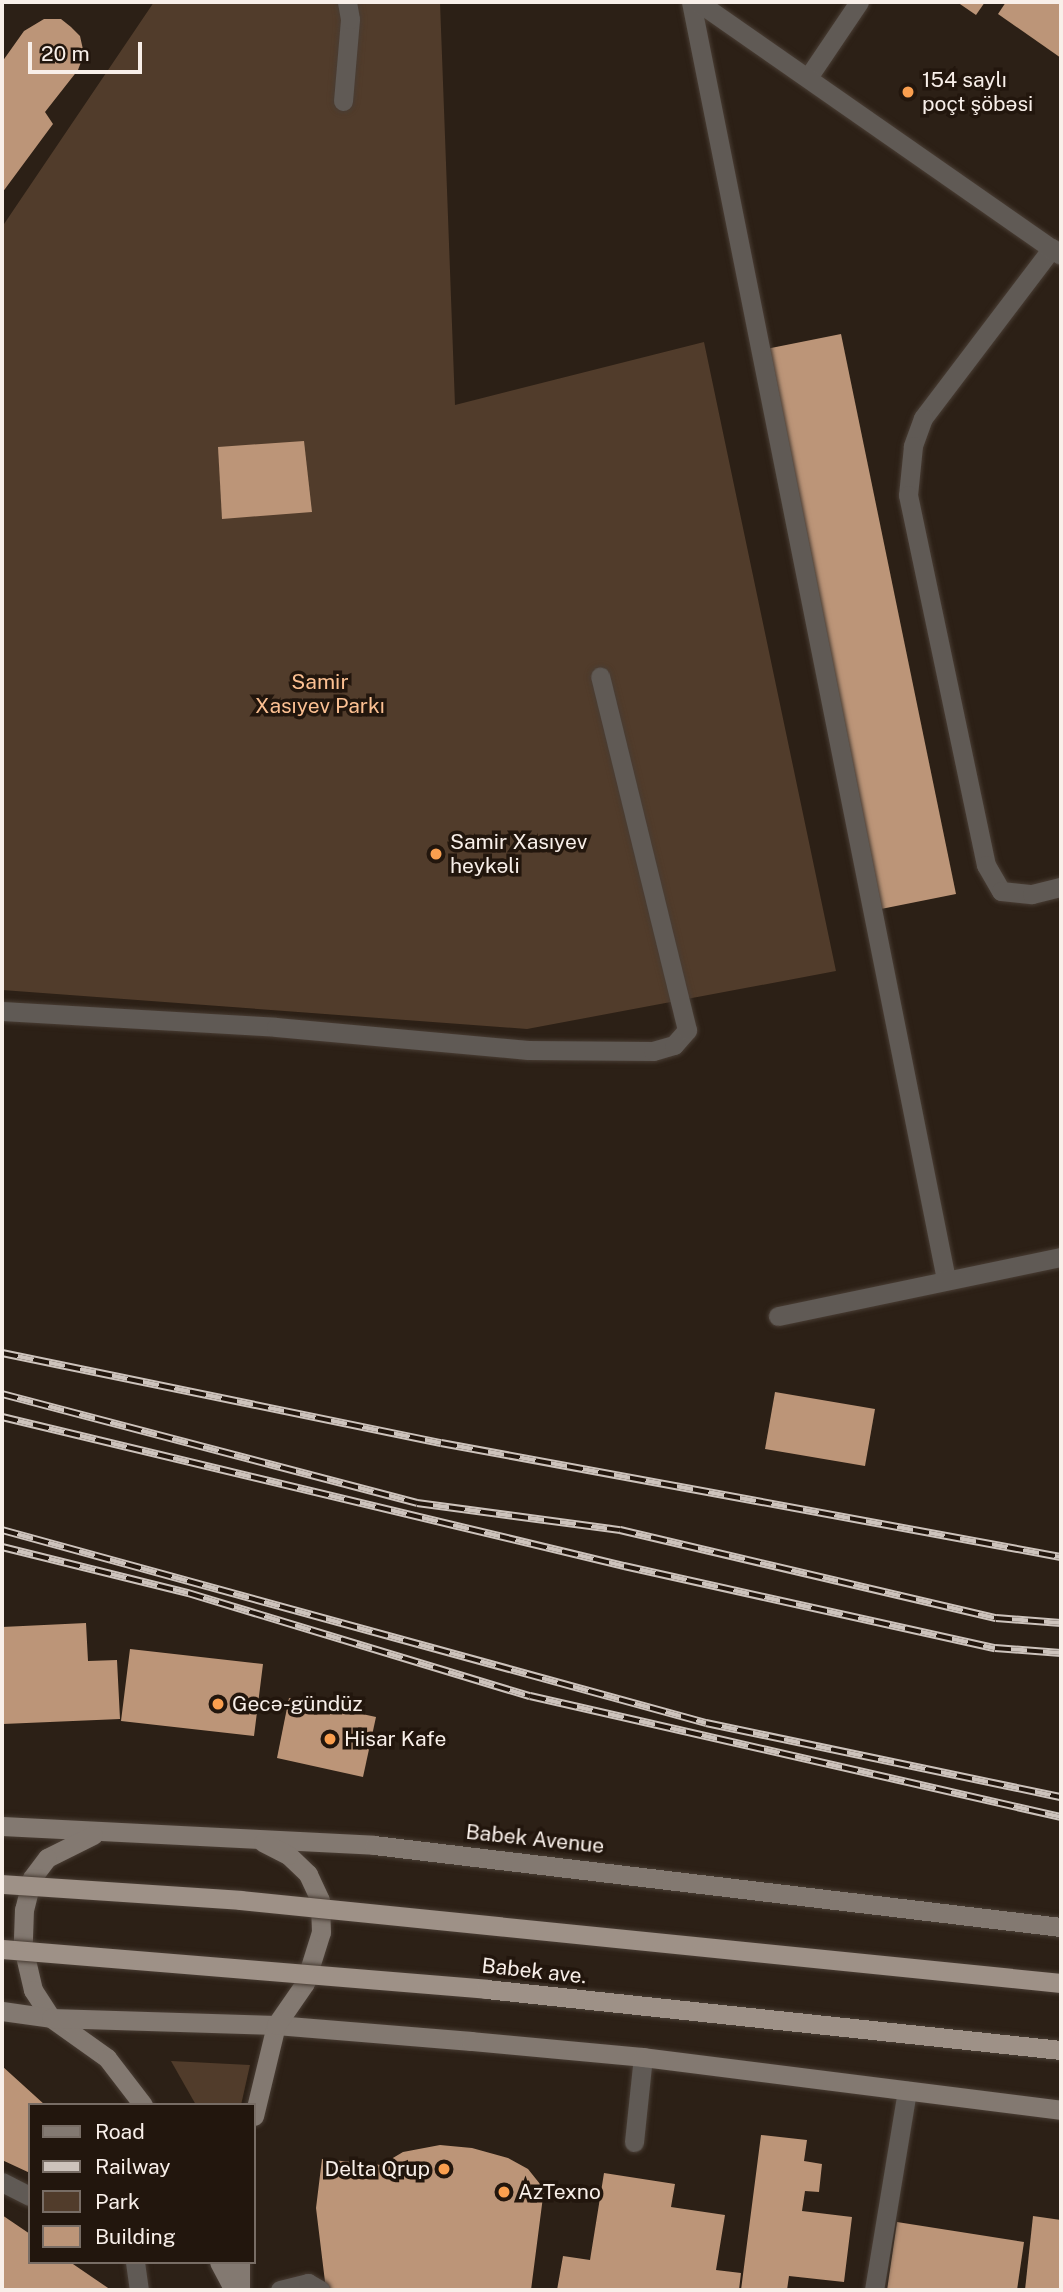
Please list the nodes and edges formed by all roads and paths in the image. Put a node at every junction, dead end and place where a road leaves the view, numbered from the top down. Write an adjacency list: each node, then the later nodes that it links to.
1 (347, 2): 6 (street)
2 (691, 2): 12 (street)
3 (698, 2): 5 (street)
4 (859, 2): 5 (street)
5 (809, 76): 7 (street)
6 (343, 101)
7 (1056, 251): 9 (street)
8 (600, 677): 10 (street)
9 (1061, 887)
10 (2, 1011)
11 (1061, 1257): 12 (street)
12 (946, 1279): 13 (street)
13 (778, 1316)
14 (2, 1826): 15 (main road, Babek Avenue)
15 (102, 1832): 16 (main road, Babek Avenue); 22 (main road)
16 (259, 1840): 18 (main road, Babek Avenue); 23 (main road)
17 (2, 1884): 20 (main road, Babek ave., bridge)
18 (1061, 1927)
19 (2, 1949): 24 (main road, Babek ave., bridge)
20 (1061, 1983)
21 (2, 2011): 22 (main road)
22 (51, 2018): 23 (main road); 27 (main road)
23 (276, 2025): 25 (main road); 28 (main road)
24 (1061, 2050)
25 (643, 2057): 26 (main road); 30 (street)
26 (906, 2091): 29 (main road); 41 (street)
27 (141, 2103)
28 (256, 2108)
29 (1061, 2110)
30 (634, 2141)
31 (2, 2182): 32 (street)
32 (28, 2195)
33 (135, 2264): 36 (street)
34 (220, 2264): 37 (main road)
35 (240, 2264): 38 (main road)
36 (139, 2290)
37 (234, 2290)
38 (240, 2290)
39 (281, 2290): 40 (street)
40 (320, 2290)
41 (874, 2290)

